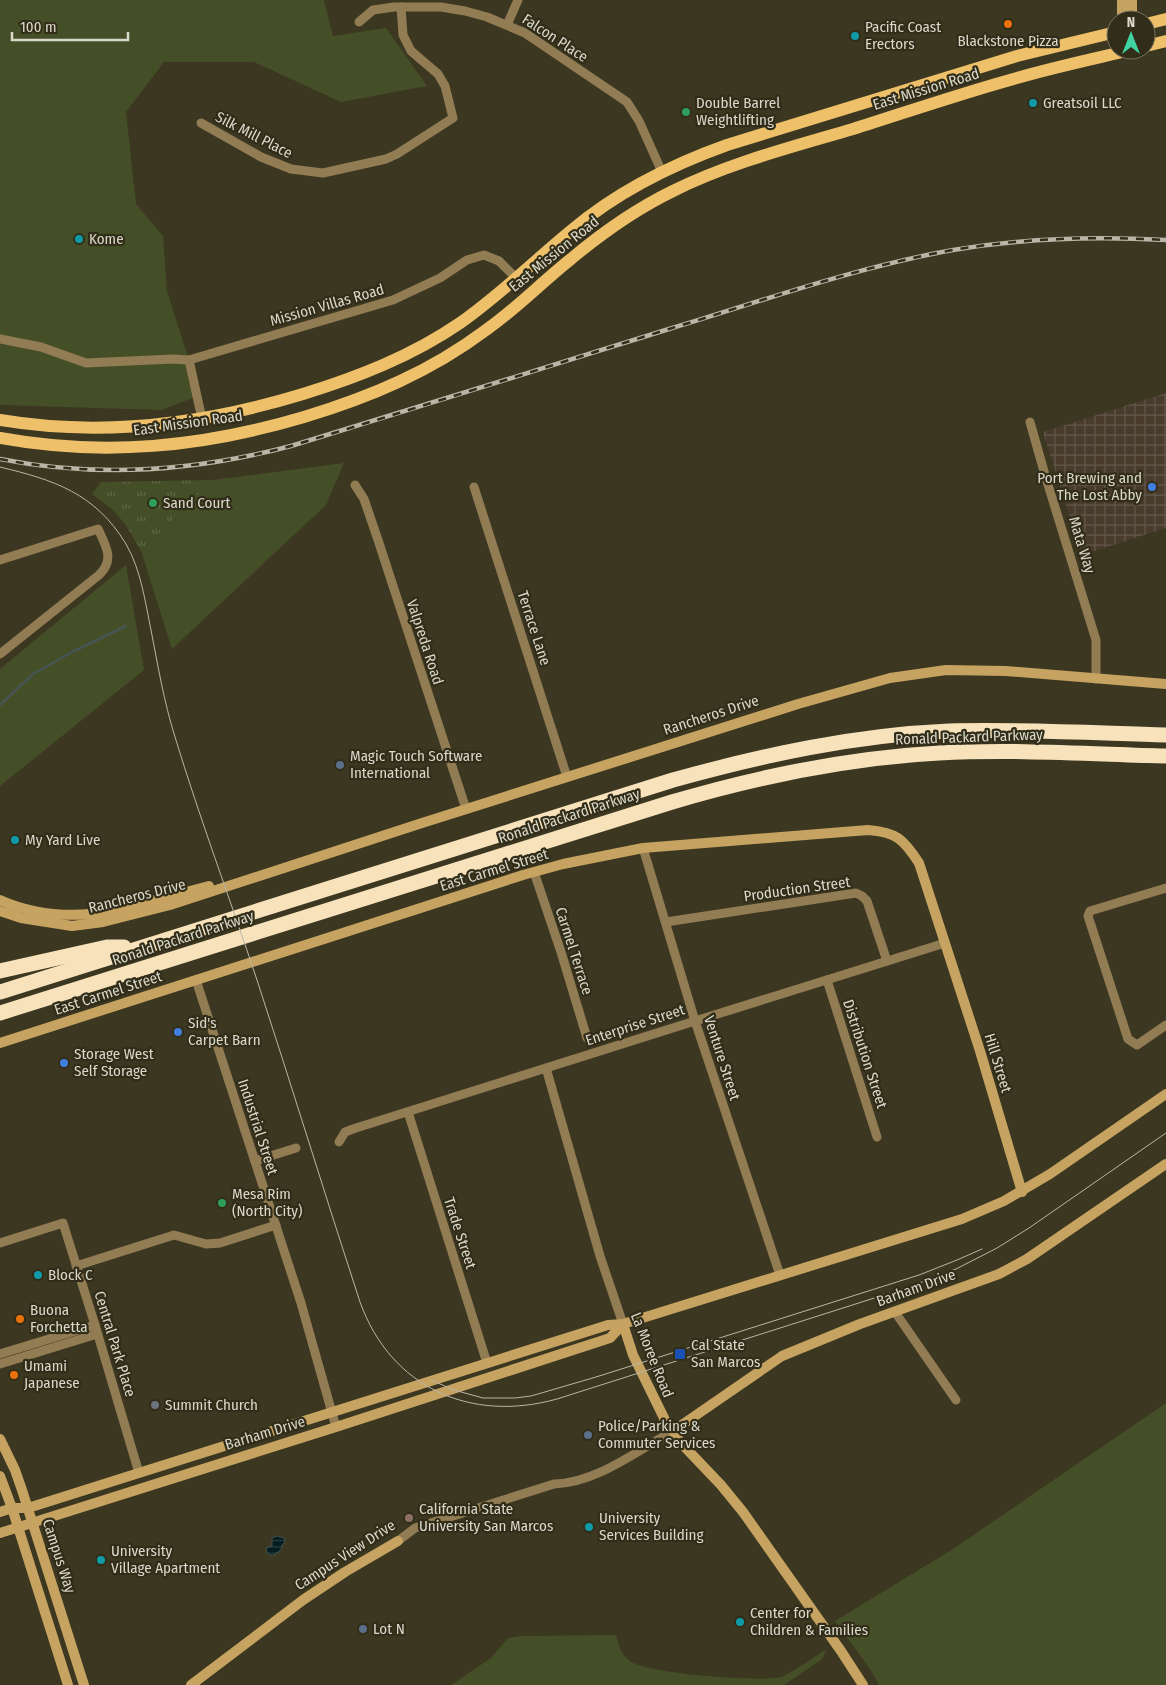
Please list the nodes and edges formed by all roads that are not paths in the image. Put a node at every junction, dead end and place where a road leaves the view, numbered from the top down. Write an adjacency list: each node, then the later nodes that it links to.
1 (518, 0): 4 (street)
2 (401, 7): 3 (street, Falcon Place); 4 (street, Falcon Place); 7 (street, Silk Mill Place)
3 (359, 22)
4 (507, 25): 10 (street, Falcon Place)
5 (1106, 34): 8 (main road, East Mission Road)
6 (1106, 56): 11 (main road, East Mission Road)
7 (201, 123)
8 (702, 154): 9 (main road, East Mission Road); 11 (main road)
9 (685, 162): 10 (main road, East Mission Road); 12 (main road)
10 (662, 172): 13 (main road, East Mission Road)
11 (692, 182): 12 (main road, East Mission Road)
12 (670, 192): 14 (main road, East Mission Road)
13 (516, 278): 14 (main road); 16 (street, Mission Villas Road); 17 (main road, East Mission Road)
14 (488, 329): 22 (main road, East Mission Road)
15 (0, 339): 16 (street, Mission Villas Road)
16 (189, 360): 17 (street)
17 (202, 419): 18 (main road, East Mission Road)
18 (0, 420)
19 (1030, 422): 27 (street, Mata Way)
20 (0, 438): 22 (main road, East Mission Road)
21 (0, 444): 22 (main road)
22 (60, 447)
23 (355, 485): 34 (street, Valpreda Road)
24 (474, 487): 33 (street, Terrace Lane)
25 (0, 560): 26 (street)
26 (0, 654)
27 (1096, 679): 28 (main road, Rancheros Drive); 33 (main road, Rancheros Drive)
28 (1166, 684)
29 (1166, 735): 43 (highway, Ronald Packard Parkway)
30 (1142, 755): 31 (highway, Ronald Packard Parkway); 32 (highway); 49 (highway, Ronald Packard Parkway)
31 (1166, 756)
32 (1166, 761)
33 (567, 777): 34 (main road, Rancheros Drive)
34 (466, 809): 36 (main road, Rancheros Drive)
35 (643, 848): 37 (main road, East Carmel Street); 41 (street, Venture Street); 42 (main road, East Carmel Street)
36 (278, 869): 39 (main road, Rancheros Drive); 40 (main road, Rancheros Drive)
37 (534, 872): 46 (main road, East Carmel Street); 52 (street, Carmel Terrace)
38 (1166, 888): 51 (street)
39 (0, 900)
40 (0, 912)
41 (666, 922): 44 (street, Production Street); 50 (street, Venture Street)
42 (945, 943): 44 (street, Enterprise Street); 62 (main road, Hill Street)
43 (145, 946): 45 (highway); 48 (highway, Ronald Packard Parkway)
44 (886, 961): 47 (street, Enterprise Street)
45 (0, 971)
46 (196, 980): 53 (main road, East Carmel Street); 60 (street, Industrial Street)
47 (827, 980): 50 (street, Enterprise Street); 57 (street, Distribution Street)
48 (0, 992)
49 (0, 1013)
50 (695, 1020): 54 (street, Enterprise Street); 66 (street, Venture Street)
51 (1166, 1026)
52 (587, 1038)
53 (0, 1042)
54 (546, 1068): 56 (street, Enterprise Street); 68 (street, La Moree Road)
55 (1166, 1094): 62 (main road)
56 (408, 1112): 58 (street, Enterprise Street); 71 (street, Trade Street)
57 (877, 1137)
58 (339, 1142)
59 (296, 1148): 60 (street)
60 (255, 1161): 63 (street, Industrial Street)
61 (1166, 1164): 67 (main road, Barham Drive)
62 (1022, 1192): 66 (main road)
63 (276, 1225): 65 (street); 74 (street, Industrial Street)
64 (0, 1243): 65 (street, Central Park Place)
65 (76, 1266): 69 (street, Central Park Place)
66 (780, 1275): 68 (main road, Barham Drive)
67 (895, 1312): 73 (street); 76 (main road, Barham Drive)
68 (622, 1324): 71 (main road, Barham Drive); 75 (main road, Barham Drive); 76 (main road, La Moree Road)
69 (96, 1329): 70 (street); 72 (street); 78 (street, Central Park Place)
70 (0, 1354)
71 (487, 1363): 74 (main road, Barham Drive)
72 (0, 1364)
73 (956, 1400)
74 (332, 1412): 75 (street, Industrial Street); 78 (main road, Barham Drive)
75 (336, 1427): 83 (main road, Barham Drive)
76 (673, 1431): 86 (street, Campus View Drive); 90 (main road, La Moree Road)
77 (0, 1438): 81 (main road, Campus Way)
78 (135, 1474): 81 (main road)
79 (0, 1476): 80 (main road, Campus Way)
80 (12, 1508): 81 (main road); 82 (main road); 84 (main road, Campus Way)
81 (28, 1508): 83 (main road, Campus Way)
82 (0, 1512)
83 (33, 1522): 84 (main road, Barham Drive); 88 (main road, Campus Way)
84 (18, 1527): 85 (main road); 87 (main road, Campus Way)
85 (0, 1533)
86 (398, 1541): 89 (main road, Campus View Drive)
87 (68, 1685)
88 (84, 1685)
89 (191, 1685)
90 (863, 1685)

